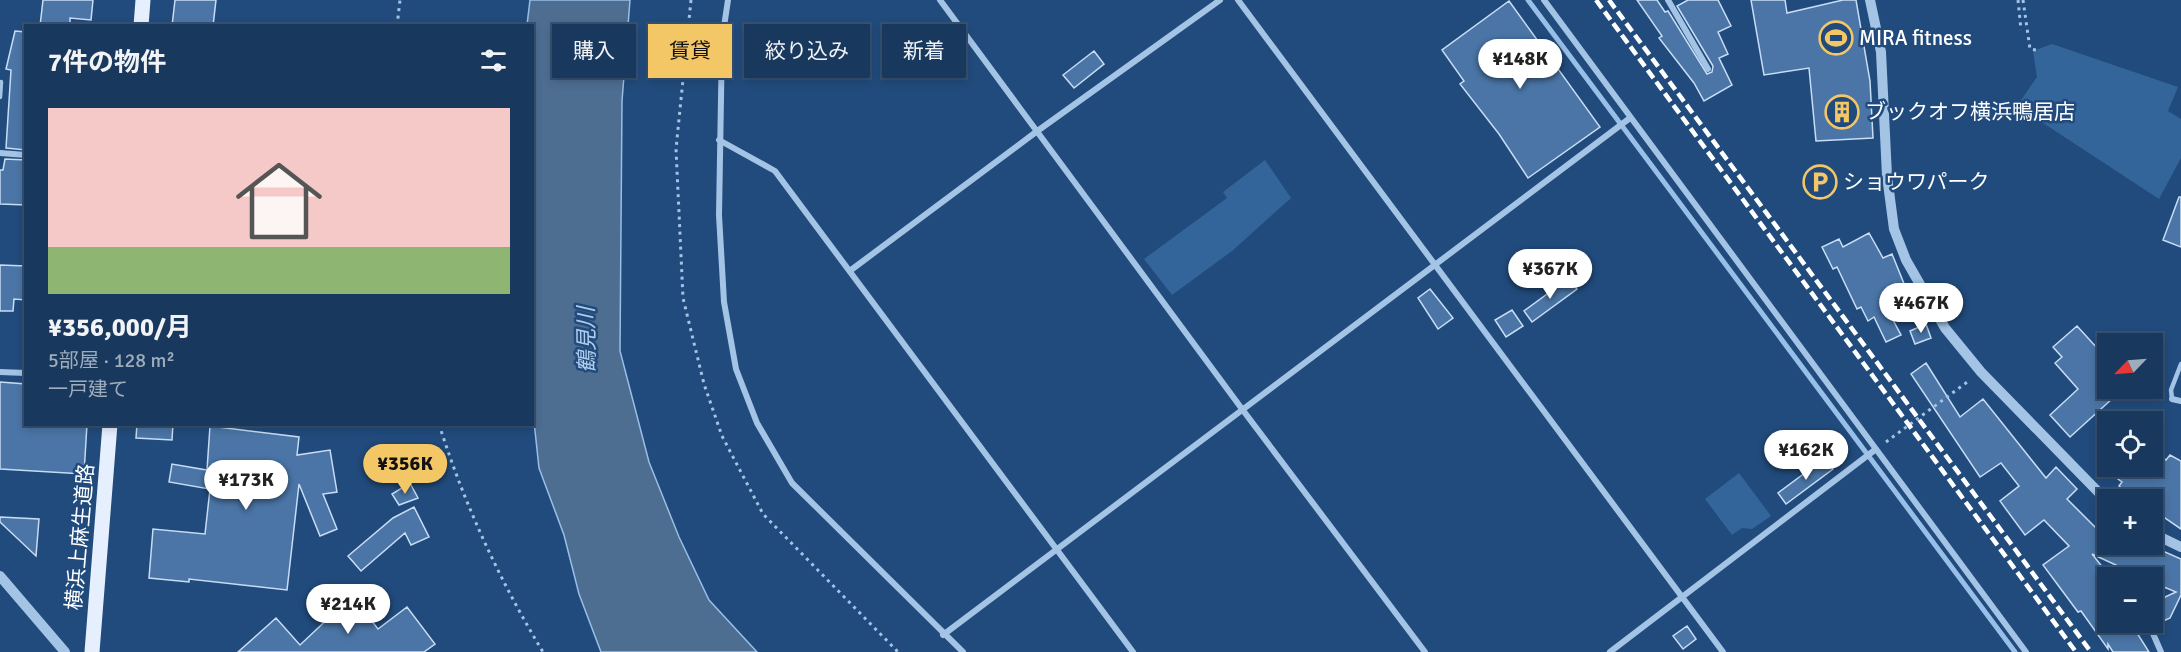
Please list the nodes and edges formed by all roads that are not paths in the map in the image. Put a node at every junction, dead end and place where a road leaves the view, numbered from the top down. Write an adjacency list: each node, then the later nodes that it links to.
1 (143, 0): 9 (main road)
2 (728, 0): 15 (street)
3 (940, 0): 14 (street)
4 (1220, 0): 14 (street)
5 (1238, 0): 18 (street)
6 (1544, 0): 13 (street)
7 (1668, 0): 10 (street)
8 (1870, 0): 28 (street)
9 (141, 24)
10 (1708, 69)
11 (1, 82): 12 (lane)
12 (0, 97)
13 (1628, 119): 18 (street); 27 (street)
14 (1036, 132): 19 (street); 25 (street)
15 (719, 140): 19 (street); 35 (street)
16 (0, 153): 17 (street)
17 (24, 155)
18 (1435, 264): 25 (street); 33 (street)
19 (851, 270): 31 (street)
20 (2181, 364): 23 (lane)
21 (0, 372): 22 (street)
22 (24, 373)
23 (2172, 399): 24 (street)
24 (2181, 401)
25 (1242, 409): 31 (street); 40 (street)
26 (110, 426): 37 (main road, 横浜上麻生道路)
27 (1875, 450): 33 (street); 43 (street)
28 (2097, 491)
29 (2163, 538): 30 (street)
30 (2181, 547)
31 (1057, 549): 35 (street); 39 (street)
32 (0, 576): 36 (street)
33 (1681, 596): 41 (street); 42 (street)
34 (2153, 633): 44 (street)
35 (943, 635): 38 (street)
36 (65, 652)
37 (92, 652)
38 (963, 652)
39 (1133, 652)
40 (1425, 652)
41 (1610, 652)
42 (1723, 652)
43 (2026, 652)
44 (2162, 652)

